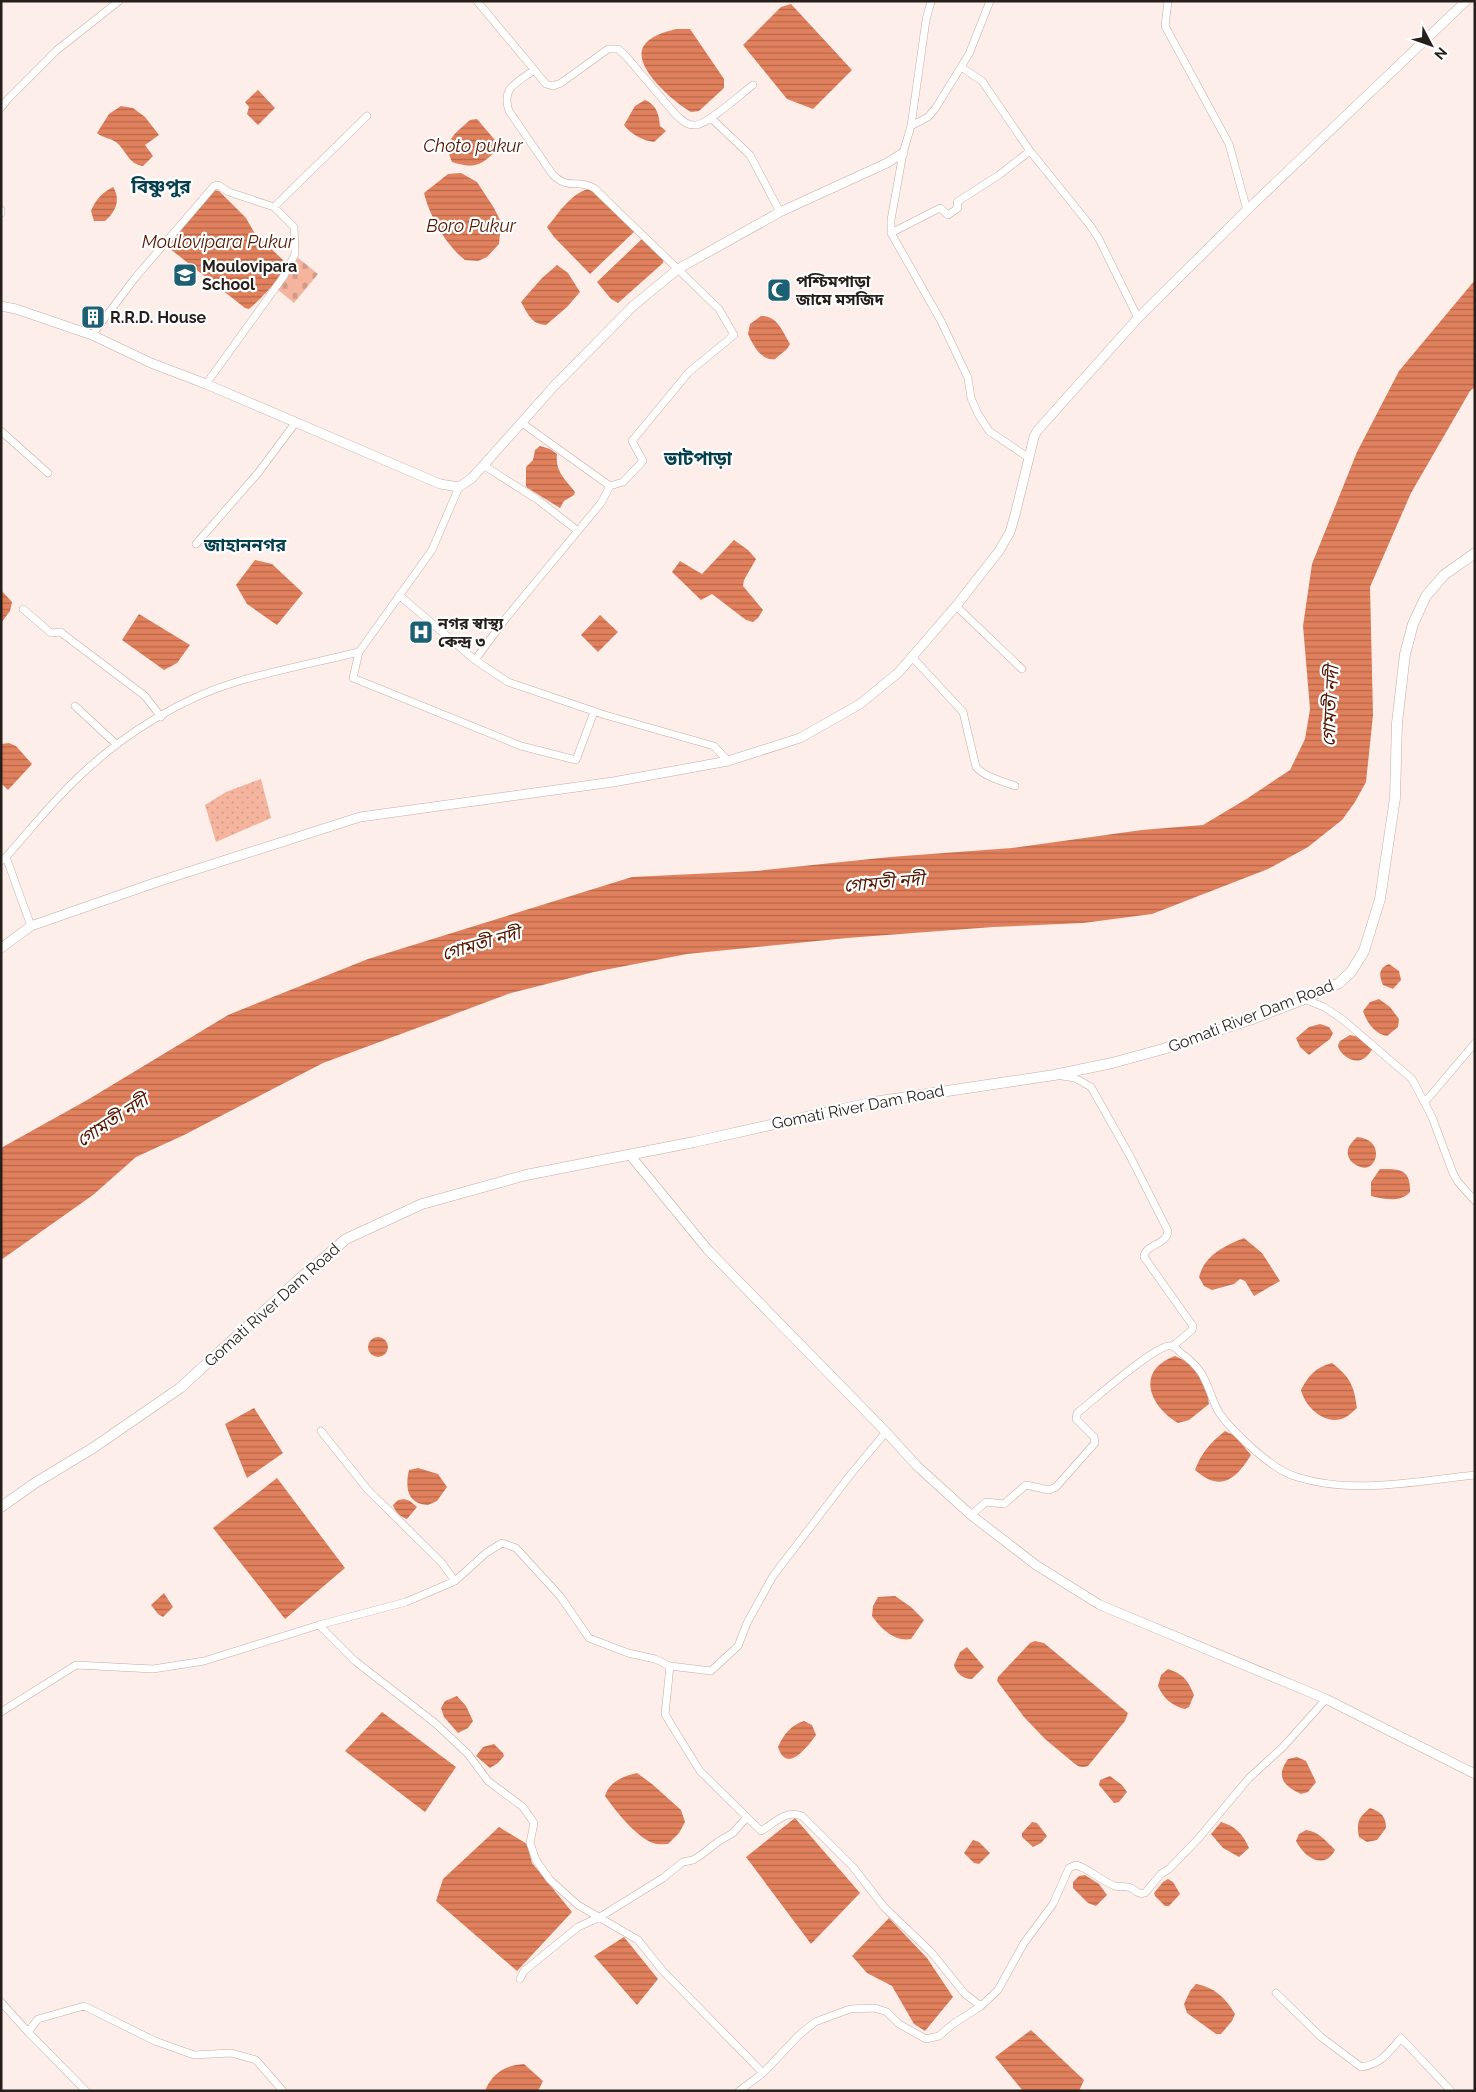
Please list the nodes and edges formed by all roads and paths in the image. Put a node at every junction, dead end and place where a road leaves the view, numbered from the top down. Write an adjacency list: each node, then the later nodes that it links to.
1 (119, 1): 10 (street)
2 (477, 1): 8 (street)
3 (931, 1): 14 (street)
4 (990, 1): 7 (street)
5 (1168, 1): 18 (street)
6 (1466, 1): 18 (street)
7 (961, 67): 14 (street); 15 (street)
8 (534, 70): 13 (street); 21 (street)
9 (753, 84): 13 (street)
10 (4, 97): 11 (street)
11 (1, 108)
12 (367, 116): 17 (street)
13 (711, 118): 19 (street)
14 (911, 126): 16 (street)
15 (1030, 151): 20 (street); 23 (street)
16 (903, 153): 19 (street); 20 (street)
17 (274, 207): 24 (street); 25 (street)
18 (1247, 210): 23 (street)
19 (780, 212): 21 (street)
20 (891, 233): 29 (street)
21 (678, 269): 27 (street); 32 (street)
22 (1, 306): 24 (street)
23 (1138, 318): 29 (street)
24 (92, 335): 25 (street)
25 (206, 384): 26 (street)
26 (296, 422): 33 (street); 35 (street)
27 (522, 423): 30 (street); 32 (street)
28 (1, 431): 31 (street)
29 (1029, 458): 38 (street)
30 (483, 465): 33 (street); 34 (street)
31 (48, 473)
32 (610, 486): 34 (street)
33 (459, 487): 37 (street)
34 (578, 530): 42 (street)
35 (196, 544)
36 (1475, 553): 53 (main road, Gomati River Dam Road)
37 (398, 595): 40 (street); 42 (street)
38 (956, 606): 41 (street); 43 (street)
39 (24, 609): 46 (street)
40 (359, 652): 45 (street); 46 (street)
41 (913, 658): 48 (street); 49 (street)
42 (475, 660): 45 (street)
43 (1022, 669)
44 (74, 706): 47 (street)
45 (594, 712): 48 (street)
46 (161, 717): 47 (street)
47 (116, 744): 50 (street)
48 (728, 761): 51 (street)
49 (1015, 786)
50 (4, 859): 51 (street)
51 (31, 926): 52 (street)
52 (1, 948)
53 (1304, 1000): 55 (main road, Gomati River Dam Road); 56 (street)
54 (1475, 1043): 56 (street)
55 (1054, 1075): 57 (main road, Gomati River Dam Road); 59 (street)
56 (1425, 1102): 58 (street)
57 (630, 1155): 61 (street); 63 (main road, Gomati River Dam Road)
58 (1475, 1201)
59 (1173, 1346): 62 (street); 64 (street)
60 (321, 1431): 65 (street)
61 (886, 1432): 64 (street); 67 (street)
62 (1475, 1475)
63 (1, 1507)
64 (971, 1515): 68 (street)
65 (455, 1581): 66 (street); 67 (street)
66 (319, 1624): 69 (street); 72 (street)
67 (670, 1666): 71 (street)
68 (1326, 1699): 70 (street); 76 (street)
69 (1, 1712)
70 (1475, 1774)
71 (747, 1817): 72 (street); 76 (street)
72 (600, 1917): 73 (street); 78 (street)
73 (520, 1979)
74 (1276, 1993): 82 (street)
75 (1, 2002): 77 (street)
76 (981, 2006): 78 (street)
77 (28, 2032): 79 (street); 80 (street)
78 (763, 2073): 81 (street)
79 (86, 2091)
80 (283, 2091)
81 (739, 2091)
82 (1451, 2091)

